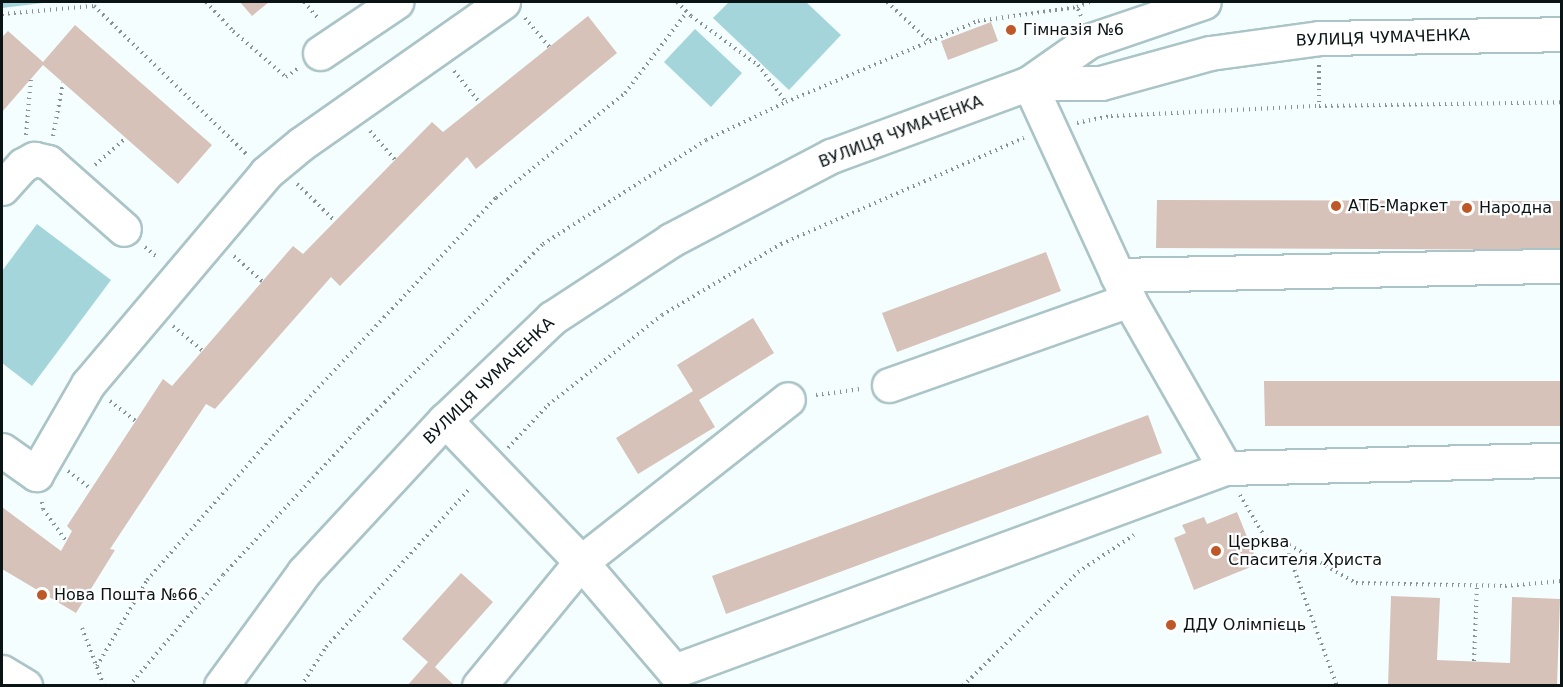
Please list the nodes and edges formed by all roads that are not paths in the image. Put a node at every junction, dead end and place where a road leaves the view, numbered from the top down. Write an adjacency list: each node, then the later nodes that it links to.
1 (396, 2): 5 (street)
2 (1202, 2): 6 (street); 7 (street, ВУЛИЦЯ ЧУМАЧЕНКА)
3 (511, 6): 15 (street)
4 (1562, 34): 6 (street, ВУЛИЦЯ ЧУМАЧЕНКА)
5 (320, 53)
6 (1210, 53): 7 (street, ВУЛИЦЯ ЧУМАЧЕНКА)
7 (1029, 83): 11 (street); 14 (street, ВУЛИЦЯ ЧУМАЧЕНКА)
8 (24, 172): 9 (street)
9 (124, 229)
10 (1562, 266): 11 (street)
11 (1123, 287): 12 (street); 17 (street)
12 (890, 385)
13 (788, 399): 18 (street)
14 (445, 420): 18 (street); 21 (street, ВУЛИЦЯ ЧУМАЧЕНКА)
15 (2, 450)
16 (1562, 460): 17 (street)
17 (1225, 468): 18 (street)
18 (581, 562): 22 (street)
19 (2, 672): 20 (street)
20 (25, 686)
21 (221, 686)
22 (479, 686)

